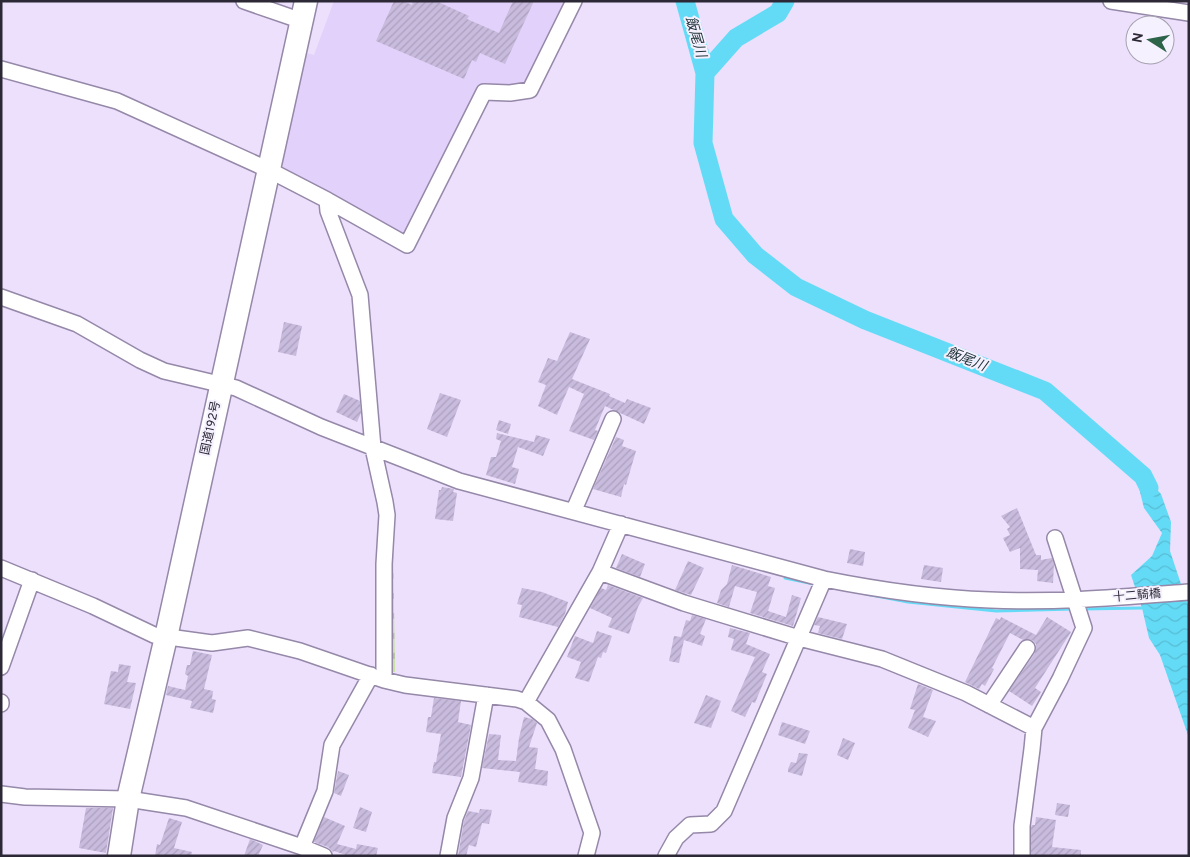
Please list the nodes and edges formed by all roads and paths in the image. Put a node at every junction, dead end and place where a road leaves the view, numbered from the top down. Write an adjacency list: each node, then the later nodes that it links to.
1 (244, 1): 4 (street)
2 (574, 1): 8 (street)
3 (1111, 1): 5 (street)
4 (304, 11): 7 (highway, 国道192号)
5 (1189, 13)
6 (1, 69): 7 (street)
7 (269, 170): 8 (street); 10 (highway, 国道192号)
8 (327, 200): 12 (street)
9 (1, 296): 10 (street, 十二騎橋)
10 (220, 384): 12 (street, 十二騎橋); 22 (highway, 国道192号)
11 (613, 419): 13 (street)
12 (373, 448): 13 (street, 十二騎橋); 26 (street)
13 (574, 510): 14 (street, 十二騎橋)
14 (621, 524): 17 (street); 19 (street, 十二騎橋)
15 (1055, 538): 21 (street)
16 (1, 568): 18 (street)
17 (600, 572): 23 (street); 28 (street)
18 (32, 580): 22 (street); 25 (street)
19 (822, 583): 21 (street, 十二騎橋); 23 (street)
20 (1189, 592): 21 (street, 十二騎橋)
21 (1079, 605): 30 (street)
22 (166, 637): 26 (street); 32 (highway, 国道192号)
23 (799, 638): 29 (street); 38 (street)
24 (1027, 648): 29 (street)
25 (1, 667)
26 (378, 677): 27 (street); 33 (street)
27 (486, 695): 28 (street); 36 (street)
28 (526, 702): 37 (street)
29 (989, 705): 30 (street)
30 (1034, 728): 39 (street)
31 (1, 794): 32 (street)
32 (128, 799): 33 (street); 34 (highway, 国道192号)
33 (303, 850): 35 (street)
34 (119, 856)
35 (324, 856)
36 (448, 856)
37 (586, 856)
38 (666, 856)
39 (1022, 856)

